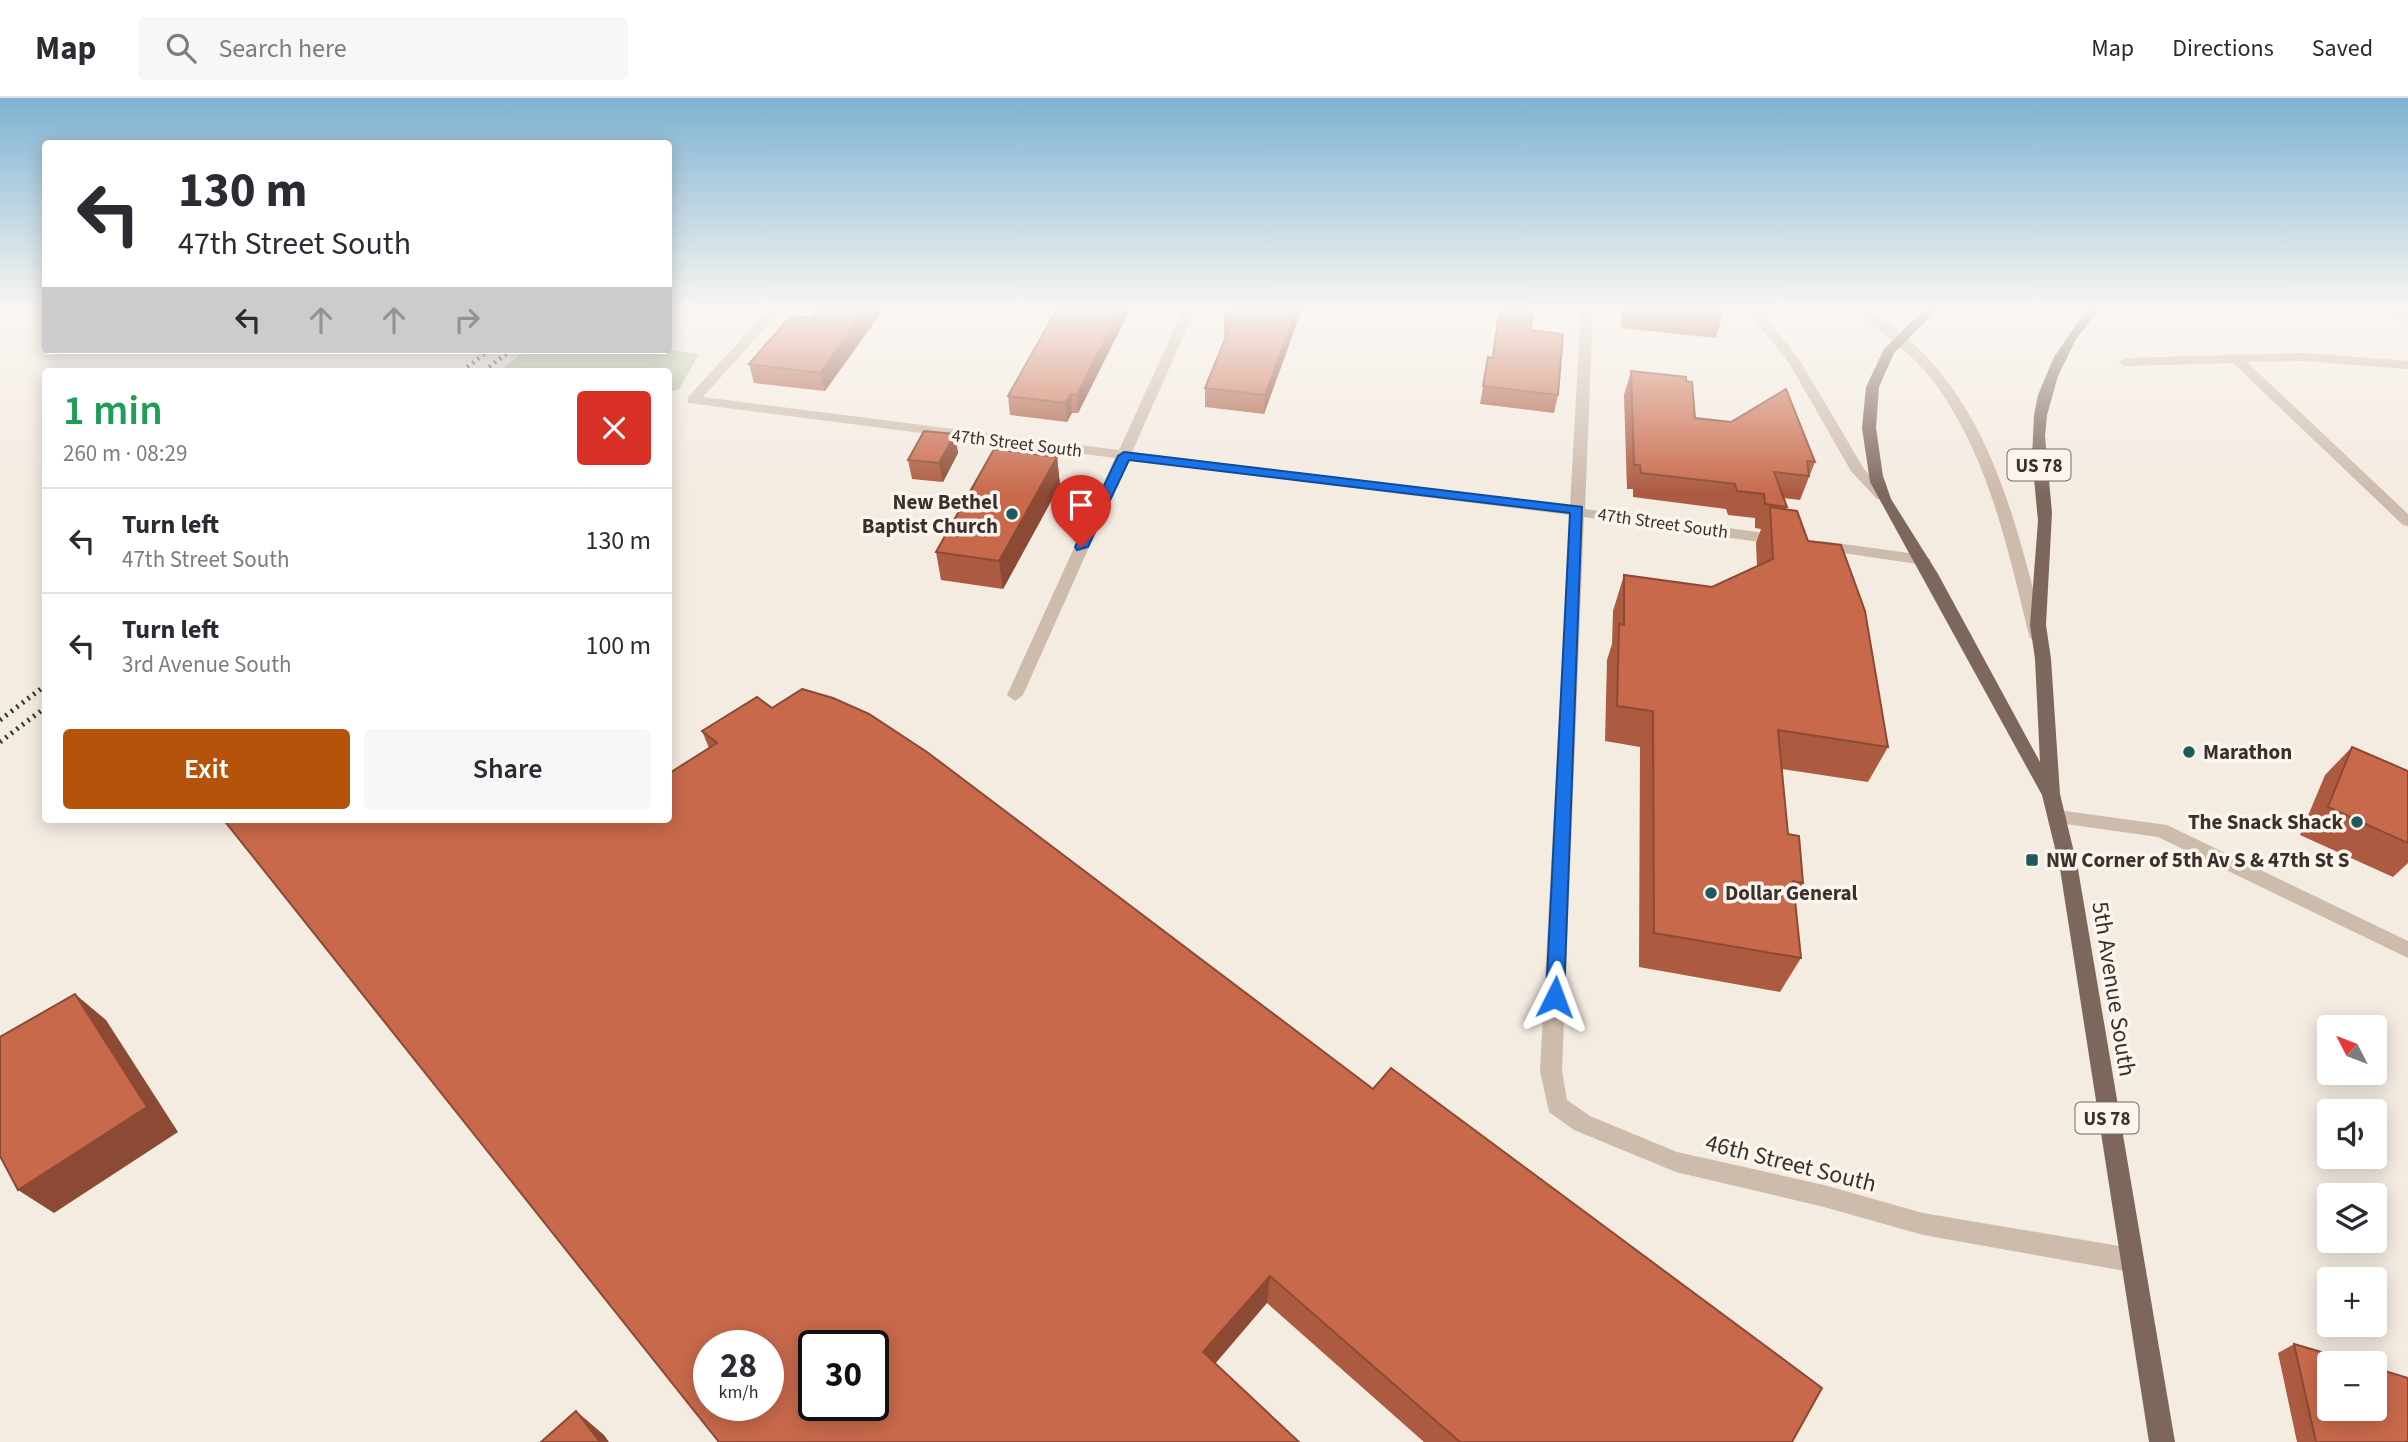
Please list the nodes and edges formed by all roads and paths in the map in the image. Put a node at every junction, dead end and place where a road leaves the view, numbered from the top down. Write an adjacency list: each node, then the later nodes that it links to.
1 (722, 369): 9 (street, 47th Street South)
2 (1163, 369): 9 (street)
3 (1584, 369): 11 (street, 46th Street South)
4 (1799, 369): 10 (street, 5th Avenue South)
5 (1878, 369): 10 (main road, US 78)
6 (1932, 369): 14 (street, 5th Avenue South)
7 (2053, 369): 14 (main road, US 78)
8 (2246, 369): 12 (street)
9 (1124, 456): 11 (street, 47th Street South); 15 (street)
10 (1882, 496): 13 (main road, 5th Avenue South / US 78)
11 (1577, 510): 13 (street, 47th Street South); 19 (street, 46th Street South)
12 (2408, 522)
13 (1924, 561): 16 (main road, 5th Avenue South / US 78)
14 (2038, 639): 16 (main road, 5th Avenue South / US 78)
15 (1015, 695)
16 (2051, 794): 17 (main road, 5th Avenue South / US 78)
17 (2058, 817): 18 (street); 19 (main road, 5th Avenue South / US 78)
18 (2408, 950)
19 (2131, 1260): 20 (main road, 5th Avenue South / US 78)
20 (2162, 1442)

